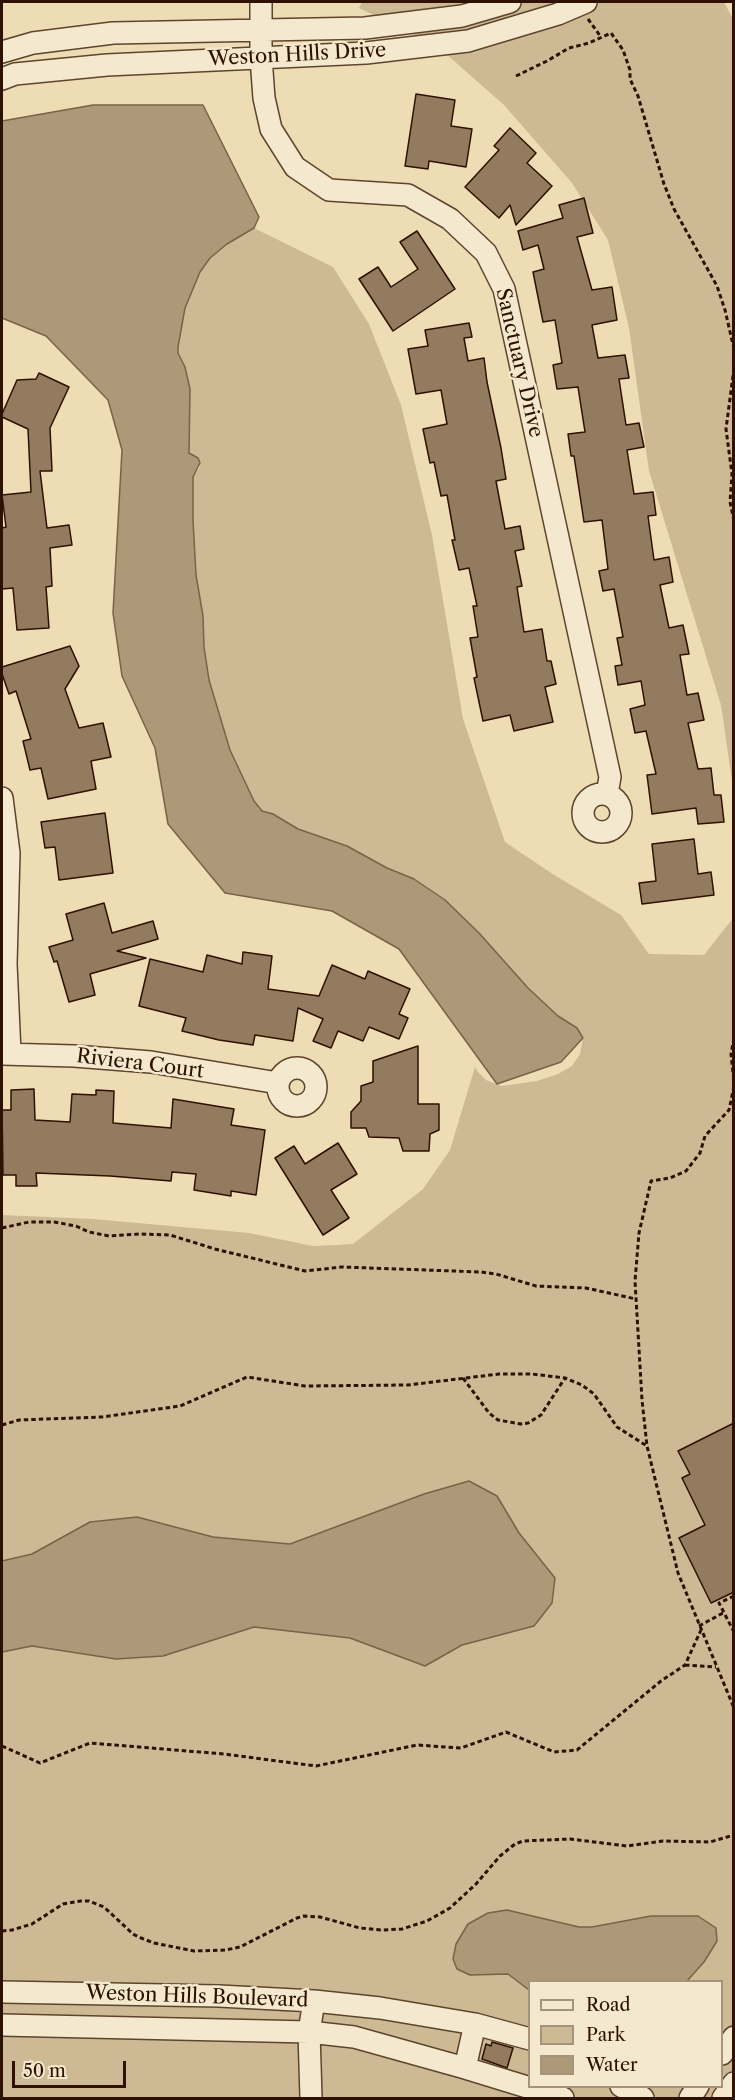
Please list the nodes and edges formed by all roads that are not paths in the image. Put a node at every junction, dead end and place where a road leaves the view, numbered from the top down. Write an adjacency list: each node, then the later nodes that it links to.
1 (261, 2): 4 (street, Sanctuary Drive)
2 (510, 2): 4 (street, Weston Hills Drive)
3 (585, 7): 6 (street, Weston Hills Drive)
4 (261, 31): 5 (street, Weston Hills Drive); 6 (street, Sanctuary Drive)
5 (2, 52)
6 (261, 58): 7 (street, Weston Hills Drive); 8 (street, Sanctuary Drive)
7 (2, 79)
8 (607, 794)
9 (2, 798): 10 (street)
10 (6, 1053): 11 (street, Riviera Court)
11 (278, 1083)
12 (2, 1992): 13 (street, Weston Hills Boulevard)
13 (314, 2001): 15 (street, Weston Hills Boulevard); 16 (street)
14 (2, 2025): 16 (street, Weston Hills Boulevard)
15 (474, 2030): 17 (street, Weston Hills Boulevard); 18 (street)
16 (309, 2032): 18 (street, Weston Hills Boulevard); 23 (street)
17 (528, 2043)
18 (466, 2064): 19 (street, Weston Hills Boulevard)
19 (527, 2080)
20 (734, 2083): 26 (street)
21 (543, 2088): 24 (street, Weston Hills Boulevard)
22 (625, 2088): 25 (street)
23 (311, 2098)
24 (563, 2098)
25 (643, 2098)
26 (723, 2098)

